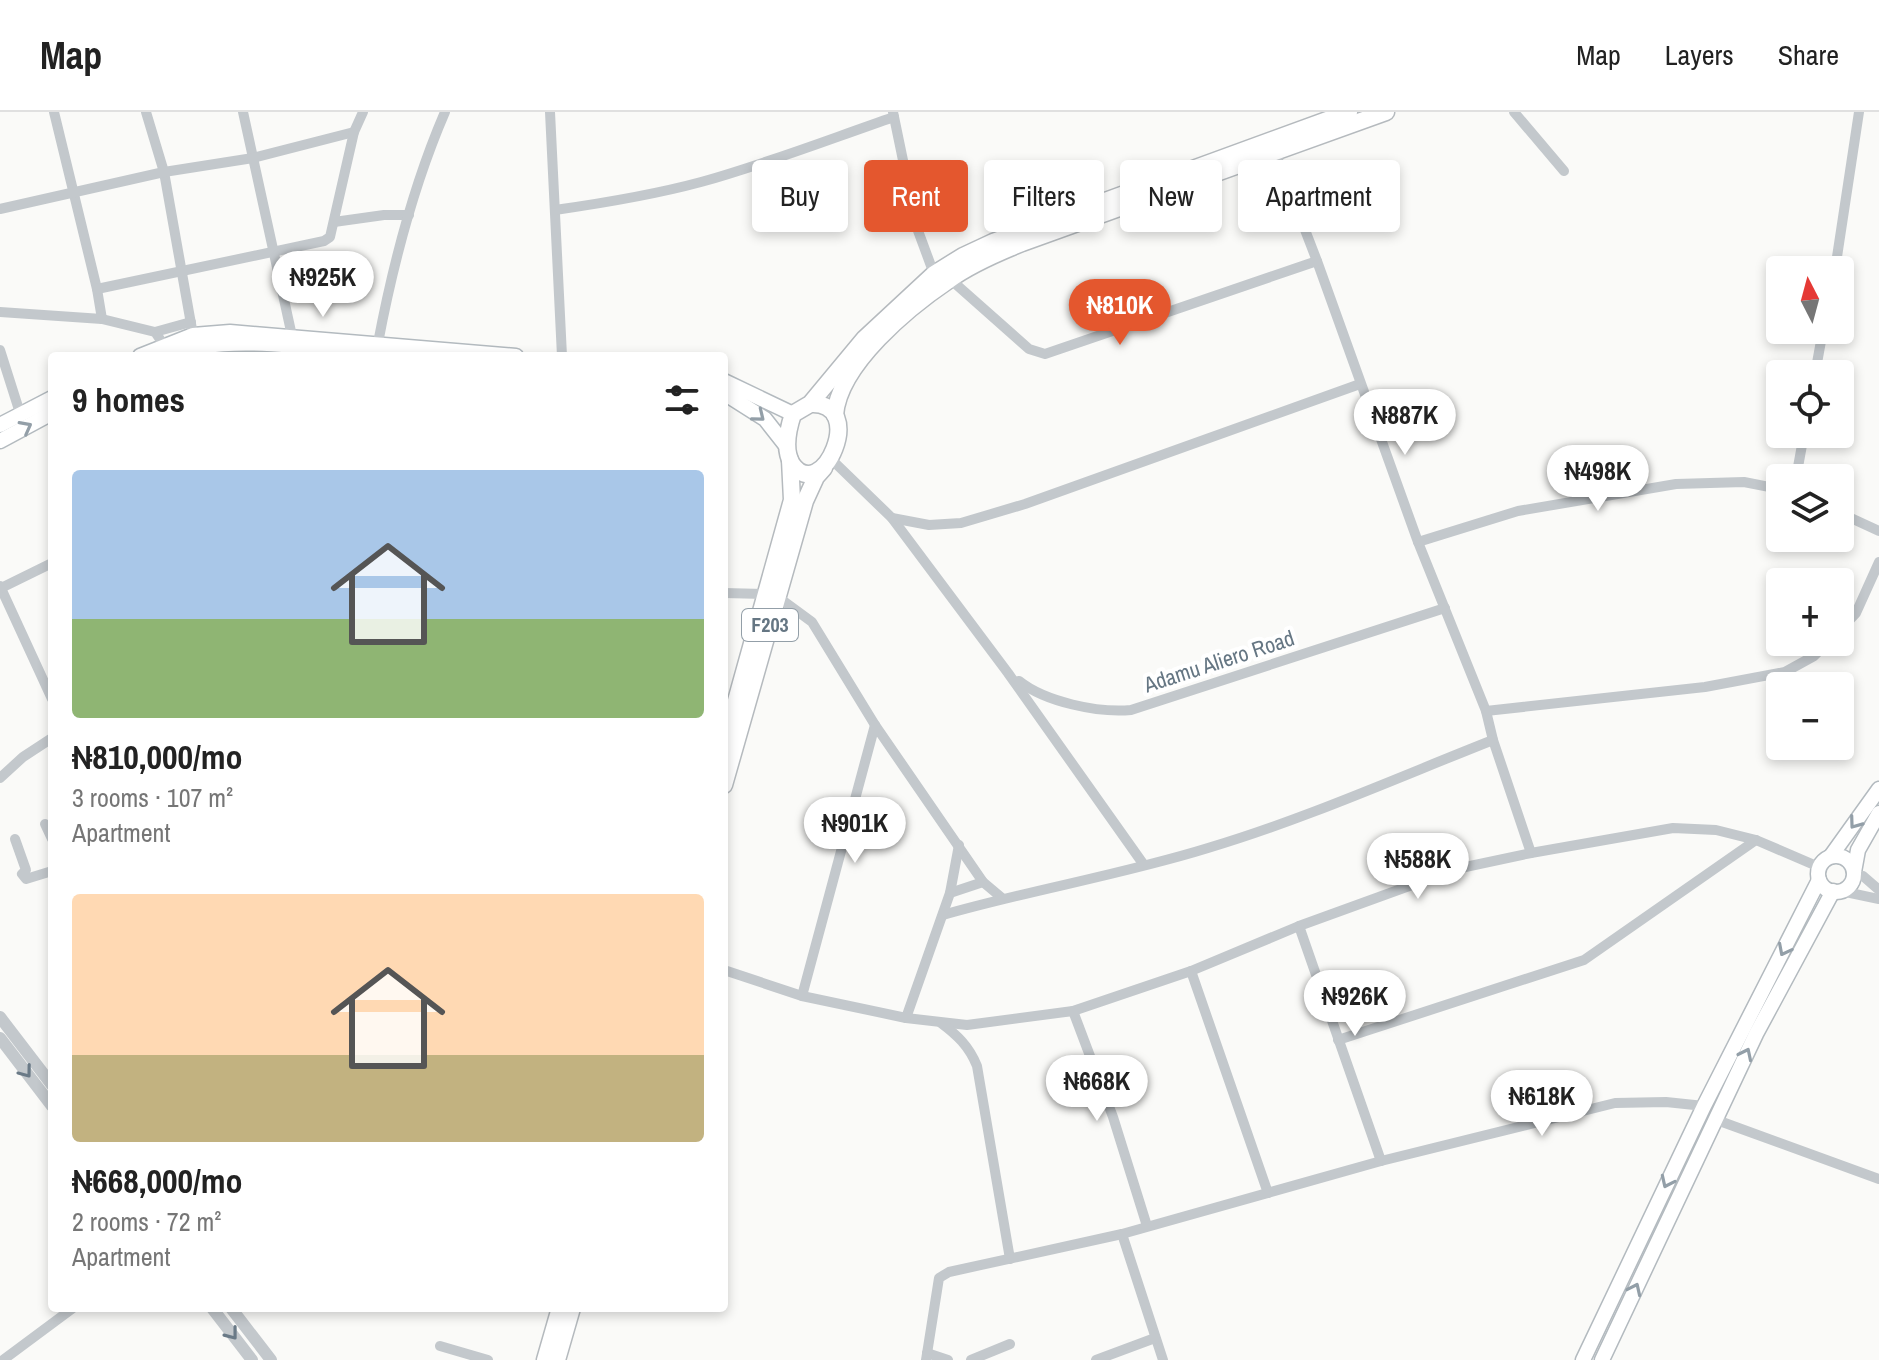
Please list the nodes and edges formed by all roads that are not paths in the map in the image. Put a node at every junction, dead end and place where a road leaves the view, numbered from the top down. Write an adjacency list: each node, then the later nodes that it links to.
1 (54, 112): 17 (street)
2 (146, 112): 16 (street)
3 (243, 112): 14 (street)
4 (363, 112): 12 (street)
5 (445, 112): 20 (street)
6 (550, 112): 19 (street)
7 (1349, 112): 26 (main road)
8 (1386, 112): 13 (main road)
9 (1514, 112): 15 (street)
10 (1859, 112): 23 (street)
11 (894, 114): 19 (street); 26 (street)
12 (354, 132): 14 (street); 21 (street)
13 (1275, 152): 24 (street); 26 (main road)
14 (253, 158): 16 (street); 22 (street)
15 (1564, 171)
16 (164, 172): 17 (street); 25 (street)
17 (72, 192): 18 (street); 27 (street)
18 (0, 209)
19 (555, 210): 40 (street)
20 (409, 215): 21 (street); 35 (street)
21 (334, 222): 22 (street)
22 (275, 253): 25 (street); 31 (street)
23 (1837, 256)
24 (1317, 261): 26 (street); 42 (street)
25 (183, 269): 27 (street); 30 (street)
26 (942, 277): 45 (main road); 49 (main road)
27 (97, 289): 29 (street)
28 (0, 312): 29 (street)
29 (102, 319): 33 (street)
30 (192, 329): 32 (main road); 33 (main road)
31 (292, 336): 32 (main road); 35 (main road)
32 (257, 339): 34 (main road); 37 (main road)
33 (162, 344): 34 (main road)
34 (237, 349)
35 (382, 349): 38 (main road); 39 (main road)
36 (0, 350): 46 (street)
37 (312, 352)
38 (332, 352)
39 (439, 352)
40 (562, 352)
41 (728, 383): 47 (main road)
42 (1360, 384): 55 (street); 58 (street)
43 (728, 396): 52 (main road, one-way to 52)
44 (48, 400): 46 (main road)
45 (810, 404): 47 (main road); 49 (main road)
46 (20, 413): 50 (main road)
47 (793, 414): 52 (main road)
48 (48, 415): 51 (main road, one-way to 48)
49 (835, 415): 53 (main road)
50 (0, 425)
51 (0, 441)
52 (789, 453): 53 (main road); 63 (main road, F203)
53 (828, 463): 55 (street); 63 (main road, F203)
54 (1766, 486): 58 (street)
55 (892, 518): 67 (street)
56 (1854, 519): 57 (street)
57 (1879, 531)
58 (1418, 542): 64 (street)
59 (1879, 562): 65 (street)
60 (48, 565): 61 (street)
61 (0, 587): 68 (street)
62 (728, 593): 63 (street)
63 (773, 596): 70 (street); 71 (main road, F203); 74 (main road, F203)
64 (1445, 608): 67 (street, Adamu Aliero Road); 69 (street)
65 (1854, 615)
66 (1814, 656): 69 (street)
67 (1008, 673): 85 (street)
68 (48, 690)
69 (1486, 711): 72 (street)
70 (875, 725): 82 (street); 99 (street)
71 (728, 732)
72 (1493, 740): 83 (street); 85 (street)
73 (48, 741): 75 (street)
74 (728, 770)
75 (0, 778)
76 (1879, 789): 84 (main road, one-way to 84)
77 (1879, 813): 88 (main road)
78 (45, 824): 79 (street)
79 (48, 830)
80 (15, 839): 86 (street)
81 (1756, 840): 83 (street); 87 (street); 105 (street)
82 (959, 845): 89 (street); 92 (street)
83 (1531, 853): 96 (street)
84 (1831, 856): 87 (main road); 88 (main road)
85 (1144, 865): 93 (street)
86 (48, 872)
87 (1819, 874): 91 (main road); 108 (main road, one-way to 108)
88 (1854, 874): 90 (street); 91 (main road)
89 (983, 882): 92 (street); 93 (street)
90 (1879, 890)
91 (1837, 891): 94 (street); 109 (main road, one-way to 91)
92 (950, 893): 95 (street)
93 (1002, 898): 95 (street)
94 (1879, 899)
95 (943, 915): 102 (street)
96 (1299, 926): 98 (street); 105 (street)
97 (728, 971): 99 (street)
98 (1191, 971): 100 (street); 112 (street)
99 (802, 996): 102 (street)
100 (1073, 1011): 103 (street); 113 (street)
101 (0, 1017): 106 (street)
102 (906, 1018): 103 (street)
103 (941, 1023): 115 (street)
104 (0, 1038): 107 (street, one-way to 107)
105 (1338, 1040): 110 (street)
106 (48, 1080)
107 (48, 1101)
108 (1704, 1106): 110 (street); 135 (main road, one-way to 135)
109 (1714, 1119): 111 (street); 136 (main road, one-way to 109)
110 (1381, 1161): 112 (street)
111 (1879, 1179)
112 (1268, 1193): 113 (street)
113 (1147, 1226): 114 (street)
114 (1122, 1234): 115 (street); 121 (street)
115 (1010, 1259): 124 (street)
116 (68, 1312): 125 (street)
117 (215, 1312): 126 (street, one-way to 126)
118 (234, 1312): 127 (street)
119 (559, 1312): 129 (main road)
120 (571, 1312): 130 (main road)
121 (1155, 1338): 133 (street); 134 (street)
122 (1010, 1344): 132 (street)
123 (440, 1346): 128 (street)
124 (926, 1356): 131 (street)
125 (3, 1360)
126 (252, 1360)
127 (271, 1360)
128 (488, 1360)
129 (545, 1360)
130 (557, 1360)
131 (948, 1360)
132 (971, 1360)
133 (1096, 1360)
134 (1163, 1360)
135 (1583, 1360)
136 (1602, 1360)

